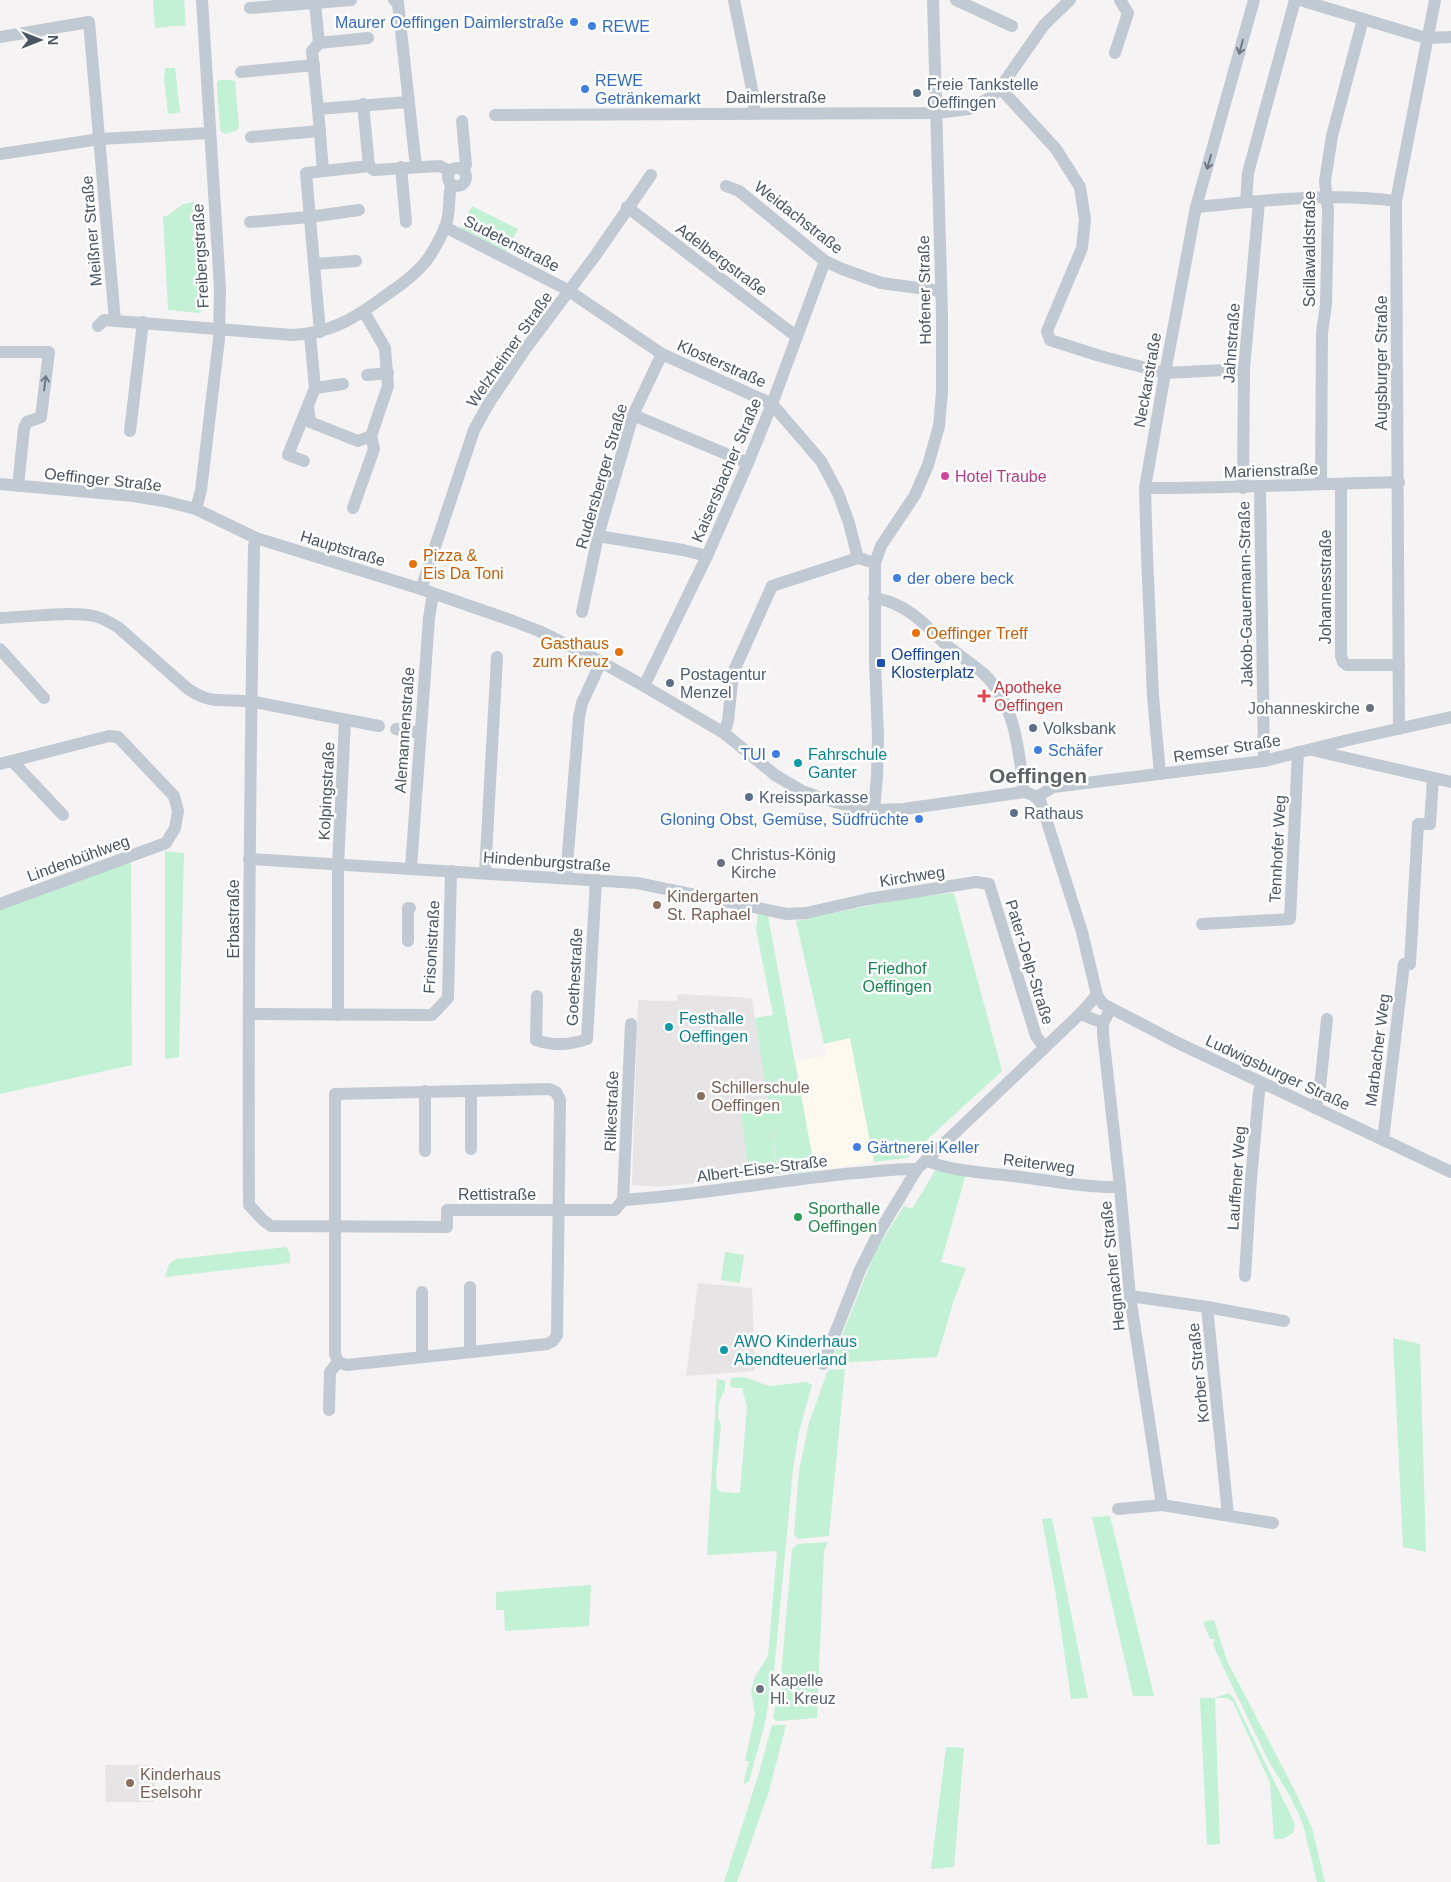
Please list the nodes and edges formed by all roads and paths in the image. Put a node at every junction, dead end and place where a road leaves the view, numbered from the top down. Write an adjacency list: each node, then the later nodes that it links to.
1 (202, 0): 34 (street, Freibergstraße)
2 (351, 0): 13 (street)
3 (394, 0): 26 (street)
4 (734, 0): 29 (street)
5 (933, 0): 30 (street, Hofener Straße)
6 (956, 0): 16 (street)
7 (1070, 0): 25 (street, Daimlerstraße)
8 (1120, 0): 22 (street)
9 (1254, 0): 51 (street, Neckarstraße, one-way to 51)
10 (1295, 0): 49 (street, Jahnstraße)
11 (1300, 0): 15 (street)
12 (1435, 0): 20 (street, Augsburger Straße)
13 (315, 3): 14 (street); 21 (street)
14 (250, 8)
15 (1362, 19): 20 (street); 47 (street, Scillawaldstraße)
16 (1012, 26)
17 (0, 37): 36 (street, Meißner Straße)
18 (1451, 37): 20 (street)
19 (368, 38): 21 (street)
20 (1426, 38): 48 (street, Augsburger Straße)
21 (319, 43): 23 (street)
22 (1114, 53)
23 (314, 65): 24 (street); 28 (street)
24 (241, 72)
25 (1000, 88): 30 (street, Daimlerstraße); 73 (street)
26 (408, 102): 27 (street); 40 (street)
27 (363, 104): 28 (street); 38 (street)
28 (318, 109): 33 (street)
29 (754, 113): 30 (street, Daimlerstraße); 31 (street, Daimlerstraße)
30 (937, 113): 61 (street, Hofener Straße)
31 (495, 115)
32 (462, 122): 41 (street)
33 (320, 131): 35 (street); 42 (street)
34 (210, 133): 36 (street); 66 (street, Freibergstraße)
35 (251, 137)
36 (100, 139): 37 (street); 63 (street, Meißner Straße)
37 (0, 154)
38 (369, 166): 39 (street); 42 (street)
39 (401, 167): 40 (street); 55 (street)
40 (416, 167): 43 (street)
41 (464, 170): 43 (street); 45 (street)
42 (323, 171): 53 (street)
43 (450, 171): 45 (street, Sudetenstraße)
44 (651, 175): 50 (street, Welzheimer Straße)
45 (451, 185): 56 (street, Sudetenstraße)
46 (726, 186): 58 (street, Weidachstraße)
47 (1327, 198): 48 (street); 49 (street); 86 (street, Scillawaldstraße)
48 (1396, 201): 84 (street, Augsburger Straße)
49 (1252, 202): 51 (street); 71 (street, Jahnstraße)
50 (627, 207): 60 (street, Welzheimer Straße); 68 (street, Adelbergstraße)
51 (1196, 207): 73 (street, Neckarstraße)
52 (359, 210): 53 (street)
53 (309, 217): 54 (street); 59 (street)
54 (250, 222)
55 (406, 222)
56 (445, 227): 60 (street, Sudetenstraße); 62 (street, Sudetenstraße)
57 (356, 261): 59 (street)
58 (825, 261): 61 (street, Weidachstraße); 68 (street, Kaisersbacher Straße)
59 (314, 264): 67 (street)
60 (567, 290): 70 (street, Klosterstraße); 99 (street, Welzheimer Straße)
61 (941, 291): 98 (street, Hofener Straße)
62 (364, 312): 67 (street, Sudetenstraße); 72 (street)
63 (114, 321): 64 (street, Sudetenstraße); 65 (street, Sudetenstraße)
64 (143, 322): 66 (street, Sudetenstraße); 80 (street)
65 (98, 326)
66 (219, 329): 67 (street, Sudetenstraße); 93 (street, Freibergstraße)
67 (315, 333): 76 (street)
68 (797, 337): 77 (street, Kaisersbacher Straße)
69 (0, 352): 88 (street, one-way to 69)
70 (662, 354): 77 (street, Klosterstraße); 79 (street, Rudersberger Straße)
71 (1244, 369): 73 (street); 91 (street, Jahnstraße)
72 (388, 373): 74 (street); 81 (street)
73 (1164, 373): 90 (street, Neckarstraße)
74 (367, 375)
75 (343, 384): 76 (street)
76 (315, 388): 78 (street)
77 (772, 404): 83 (street, Kaisersbacher Straße); 97 (street, Klosterstraße)
78 (308, 407): 81 (street); 82 (street)
79 (633, 415): 83 (street); 94 (street, Rudersberger Straße)
80 (130, 431)
81 (371, 436): 92 (street)
82 (304, 461)
83 (748, 463): 96 (street, Kaisersbacher Straße)
84 (1399, 482): 87 (street, Marienstraße); 107 (street, Augsburger Straße)
85 (0, 484): 88 (street, Oeffinger Straße)
86 (1321, 484): 87 (street, Marienstraße); 89 (street, Marienstraße)
87 (1341, 484): 107 (street, Johannesstraße)
88 (18, 486): 93 (street, Oeffinger Straße)
89 (1260, 487): 91 (street, Marienstraße); 119 (street, Jakob-Gauermann-Straße)
90 (1146, 488): 91 (street, Marienstraße); 121 (street, Neckarstraße)
91 (1243, 488)
92 (352, 508)
93 (196, 509): 95 (street, Oeffinger Straße)
94 (598, 536): 96 (street); 102 (street, Rudersberger Straße)
95 (256, 538): 99 (street, Hauptstraße); 110 (street, Erbastraße)
96 (707, 556): 108 (street, Kaisersbacher Straße)
97 (858, 558): 98 (street); 117 (street)
98 (875, 563): 101 (street)
99 (420, 590): 100 (street, Hauptstraße)
100 (433, 594): 106 (street, Hauptstraße); 116 (street, Alemannenstraße)
101 (874, 598): 124 (street); 126 (street)
102 (582, 612)
103 (0, 618): 110 (street)
104 (0, 649): 109 (street)
105 (497, 657): 132 (street)
106 (601, 662): 108 (street, Hauptstraße); 133 (street)
107 (1399, 665): 115 (street, Augsburger Straße)
108 (644, 686): 117 (street, Hauptstraße)
109 (44, 698)
110 (251, 702): 112 (street); 128 (street, Erbastraße)
111 (1451, 717): 115 (street)
112 (345, 720): 113 (street); 129 (street, Kolpingstraße)
113 (379, 726)
114 (396, 729): 116 (street)
115 (1399, 729): 118 (street)
116 (420, 733): 130 (street, Alemannenstraße)
117 (724, 733): 126 (street, Hauptstraße)
118 (1304, 751): 119 (street, Remser Straße); 122 (street, Remser Straße); 139 (street, Tennhofer Weg)
119 (1264, 761): 121 (street, Remser Straße)
120 (6, 762): 127 (street); 136 (street, Lindenbühlweg)
121 (1160, 774): 125 (street, Remser Straße)
122 (1433, 778): 123 (street, Remser Straße); 155 (street, Marbacher Weg)
123 (1451, 782)
124 (1024, 792): 125 (street); 126 (street, Hauptstraße)
125 (1038, 798): 141 (street)
126 (874, 810)
127 (63, 815)
128 (249, 859): 129 (street, Hindenburgstraße); 144 (street, Erbastraße)
129 (338, 865): 130 (street, Hindenburgstraße); 146 (street)
130 (411, 868): 131 (street, Hindenburgstraße)
131 (451, 871): 132 (street, Hindenburgstraße); 146 (street, Frisonistraße)
132 (485, 873): 133 (street, Hindenburgstraße)
133 (566, 878): 134 (street, Hindenburgstraße)
134 (596, 880): 137 (street, Hindenburgstraße); 142 (street, Goethestraße)
135 (989, 884): 137 (street, Kirchweg); 150 (street, Pater-Delp-Straße)
136 (0, 904)
137 (840, 906)
138 (410, 908): 140 (street)
139 (1202, 924)
140 (408, 941)
141 (1096, 995): 143 (street, Ludwigsburger Straße); 145 (street)
142 (537, 996)
143 (1110, 1010): 148 (street); 151 (street, Ludwigsburger Straße)
144 (249, 1014): 146 (street, Frisonistraße); 163 (street, Erbastraße)
145 (1080, 1014): 148 (street); 150 (street)
146 (338, 1015)
147 (1327, 1019): 154 (street)
148 (1103, 1023): 160 (street, Hegnacher Straße)
149 (631, 1024): 161 (street, Rilkestraße)
150 (1044, 1047): 158 (street)
151 (1262, 1083): 154 (street, Ludwigsburger Straße); 164 (street, Lauffener Weg)
152 (425, 1091): 153 (street); 157 (street); 163 (street)
153 (471, 1091): 156 (street); 162 (street)
154 (1315, 1108): 155 (street, Ludwigsburger Straße)
155 (1383, 1140): 159 (street, Ludwigsburger Straße)
156 (471, 1149)
157 (425, 1151)
158 (922, 1164): 160 (street, Reiterweg); 161 (street, Albert-Eise-Straße); 173 (street)
159 (1451, 1172)
160 (1120, 1187): 167 (street, Hegnacher Straße)
161 (619, 1205): 162 (street, Rettistraße)
162 (558, 1210): 163 (street, Rettistraße); 170 (street)
163 (335, 1227): 172 (street)
164 (1246, 1276)
165 (470, 1287): 170 (street)
166 (422, 1292): 171 (street)
167 (1130, 1296): 168 (street, Korber Straße); 175 (street, Hegnacher Straße)
168 (1208, 1307): 169 (street); 177 (street, Korber Straße)
169 (1284, 1321)
170 (470, 1352): 171 (street)
171 (422, 1357): 172 (street)
172 (338, 1362): 174 (street)
173 (823, 1364)
174 (329, 1410)
175 (1162, 1505): 176 (street); 177 (street)
176 (1118, 1509)
177 (1228, 1515): 178 (street)
178 (1273, 1523)

